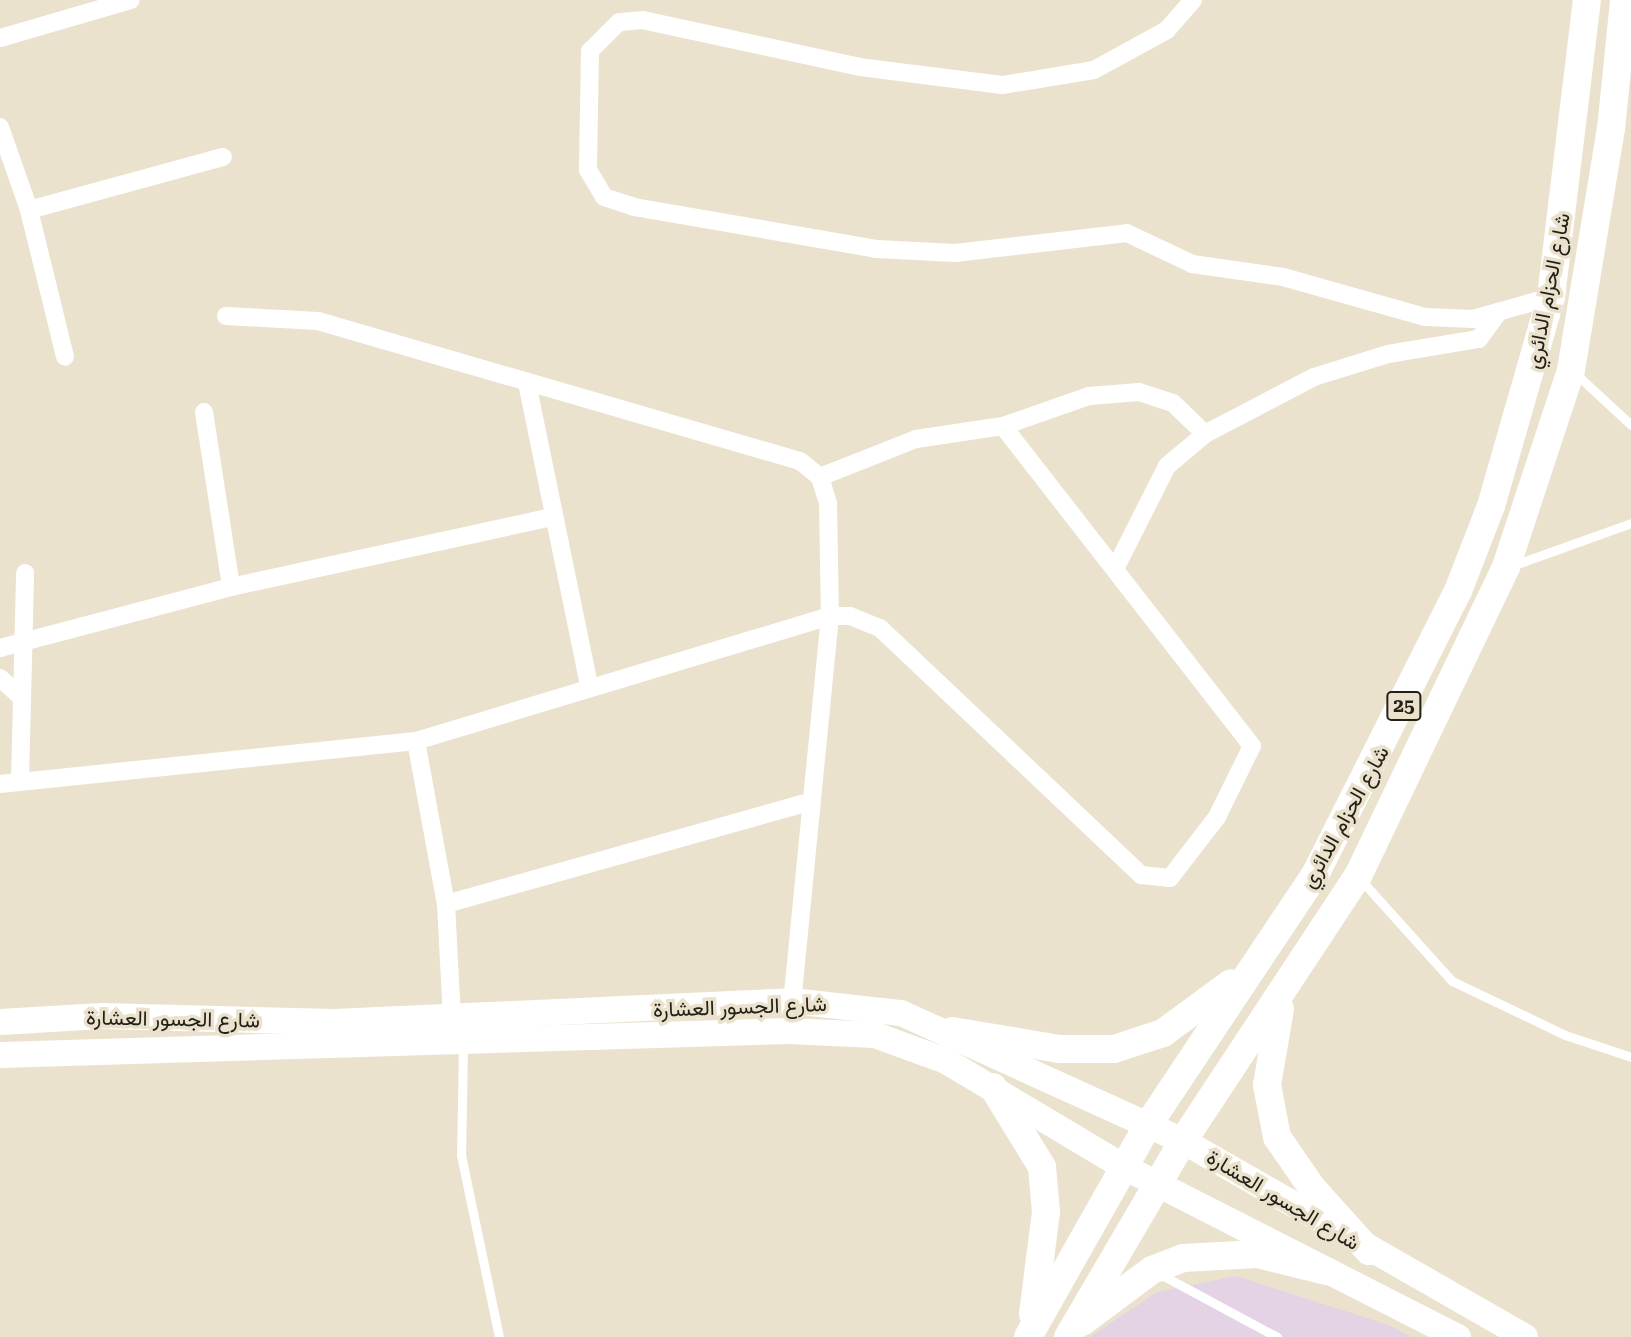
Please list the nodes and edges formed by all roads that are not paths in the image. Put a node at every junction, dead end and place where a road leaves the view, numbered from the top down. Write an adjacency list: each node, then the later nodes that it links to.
1 (131, 0): 5 (street)
2 (1193, 0): 10 (street)
3 (1587, 0): 9 (main road, شارع الحزام الدائري / 25)
4 (1624, 0): 13 (main road, شارع الحزام الدائري / 25)
5 (0, 38)
6 (0, 127): 8 (street)
7 (223, 157): 8 (street)
8 (29, 210): 12 (street)
9 (1551, 297): 10 (street); 38 (main road, شارع الحزام الدائري / 25)
10 (1499, 311): 18 (street)
11 (226, 316): 14 (street)
12 (65, 358)
13 (1571, 370): 16 (lane); 22 (main road, شارع الحزام الدائري / 25)
14 (527, 383): 19 (street); 20 (street)
15 (204, 412): 25 (street)
16 (1631, 425)
17 (1003, 426): 18 (street); 19 (street); 23 (street)
18 (1205, 433): 23 (street)
19 (820, 477): 26 (street)
20 (551, 517): 25 (street); 30 (street)
21 (1631, 523): 22 (lane)
22 (1506, 568): 36 (main road, شارع الحزام الدائري / 25)
23 (1115, 569): 26 (street)
24 (25, 573): 27 (street)
25 (231, 587): 27 (street)
26 (830, 616): 30 (street); 35 (street)
27 (25, 640): 28 (street); 31 (street)
28 (0, 649)
29 (0, 678): 31 (street)
30 (589, 685): 32 (street)
31 (21, 697): 33 (street)
32 (416, 741): 33 (street); 37 (street)
33 (20, 782): 34 (street)
34 (0, 784)
35 (808, 802): 37 (street); 40 (street)
36 (1358, 876): 39 (main road, شارع الحزام الدائري / 25); 46 (lane)
37 (446, 904): 41 (street)
38 (1261, 955): 43 (main road); 48 (main road, شارع الحزام الدائري / 25)
39 (1283, 995): 49 (main road, شارع الحزام الدائري / 25); 52 (main road)
40 (792, 1001): 41 (main road, شارع الجسور العشارة); 43 (main road, شارع الجسور العشارة)
41 (452, 1017): 42 (main road, شارع الجسور العشارة)
42 (0, 1022)
43 (952, 1031): 48 (main road, شارع الجسور العشارة)
44 (463, 1045): 45 (main road, شارع الجسور العشارة); 47 (main road, شارع الجسور العشارة); 57 (lane)
45 (0, 1055)
46 (1631, 1057)
47 (993, 1087): 50 (main road, شارع الجسور العشارة); 55 (main road)
48 (1148, 1125): 49 (main road, شارع الجسور العشارة); 50 (main road, شارع الحزام الدائري / 25)
49 (1183, 1141): 51 (main road, شارع الحزام الدائري / 25); 52 (main road, شارع الجسور العشارة)
50 (1124, 1167): 51 (main road, شارع الجسور العشارة); 55 (main road, شارع الحزام الدائري / 25)
51 (1157, 1184): 54 (main road, شارع الجسور العشارة); 56 (main road, شارع الحزام الدائري / 25)
52 (1369, 1251): 60 (main road, شارع الجسور العشارة)
53 (1152, 1270): 54 (main road); 56 (main road); 58 (lane)
54 (1326, 1271): 59 (main road, شارع الجسور العشارة)
55 (1029, 1333)
56 (1069, 1333)
57 (499, 1337)
58 (1277, 1337)
59 (1458, 1337)
60 (1525, 1337)

